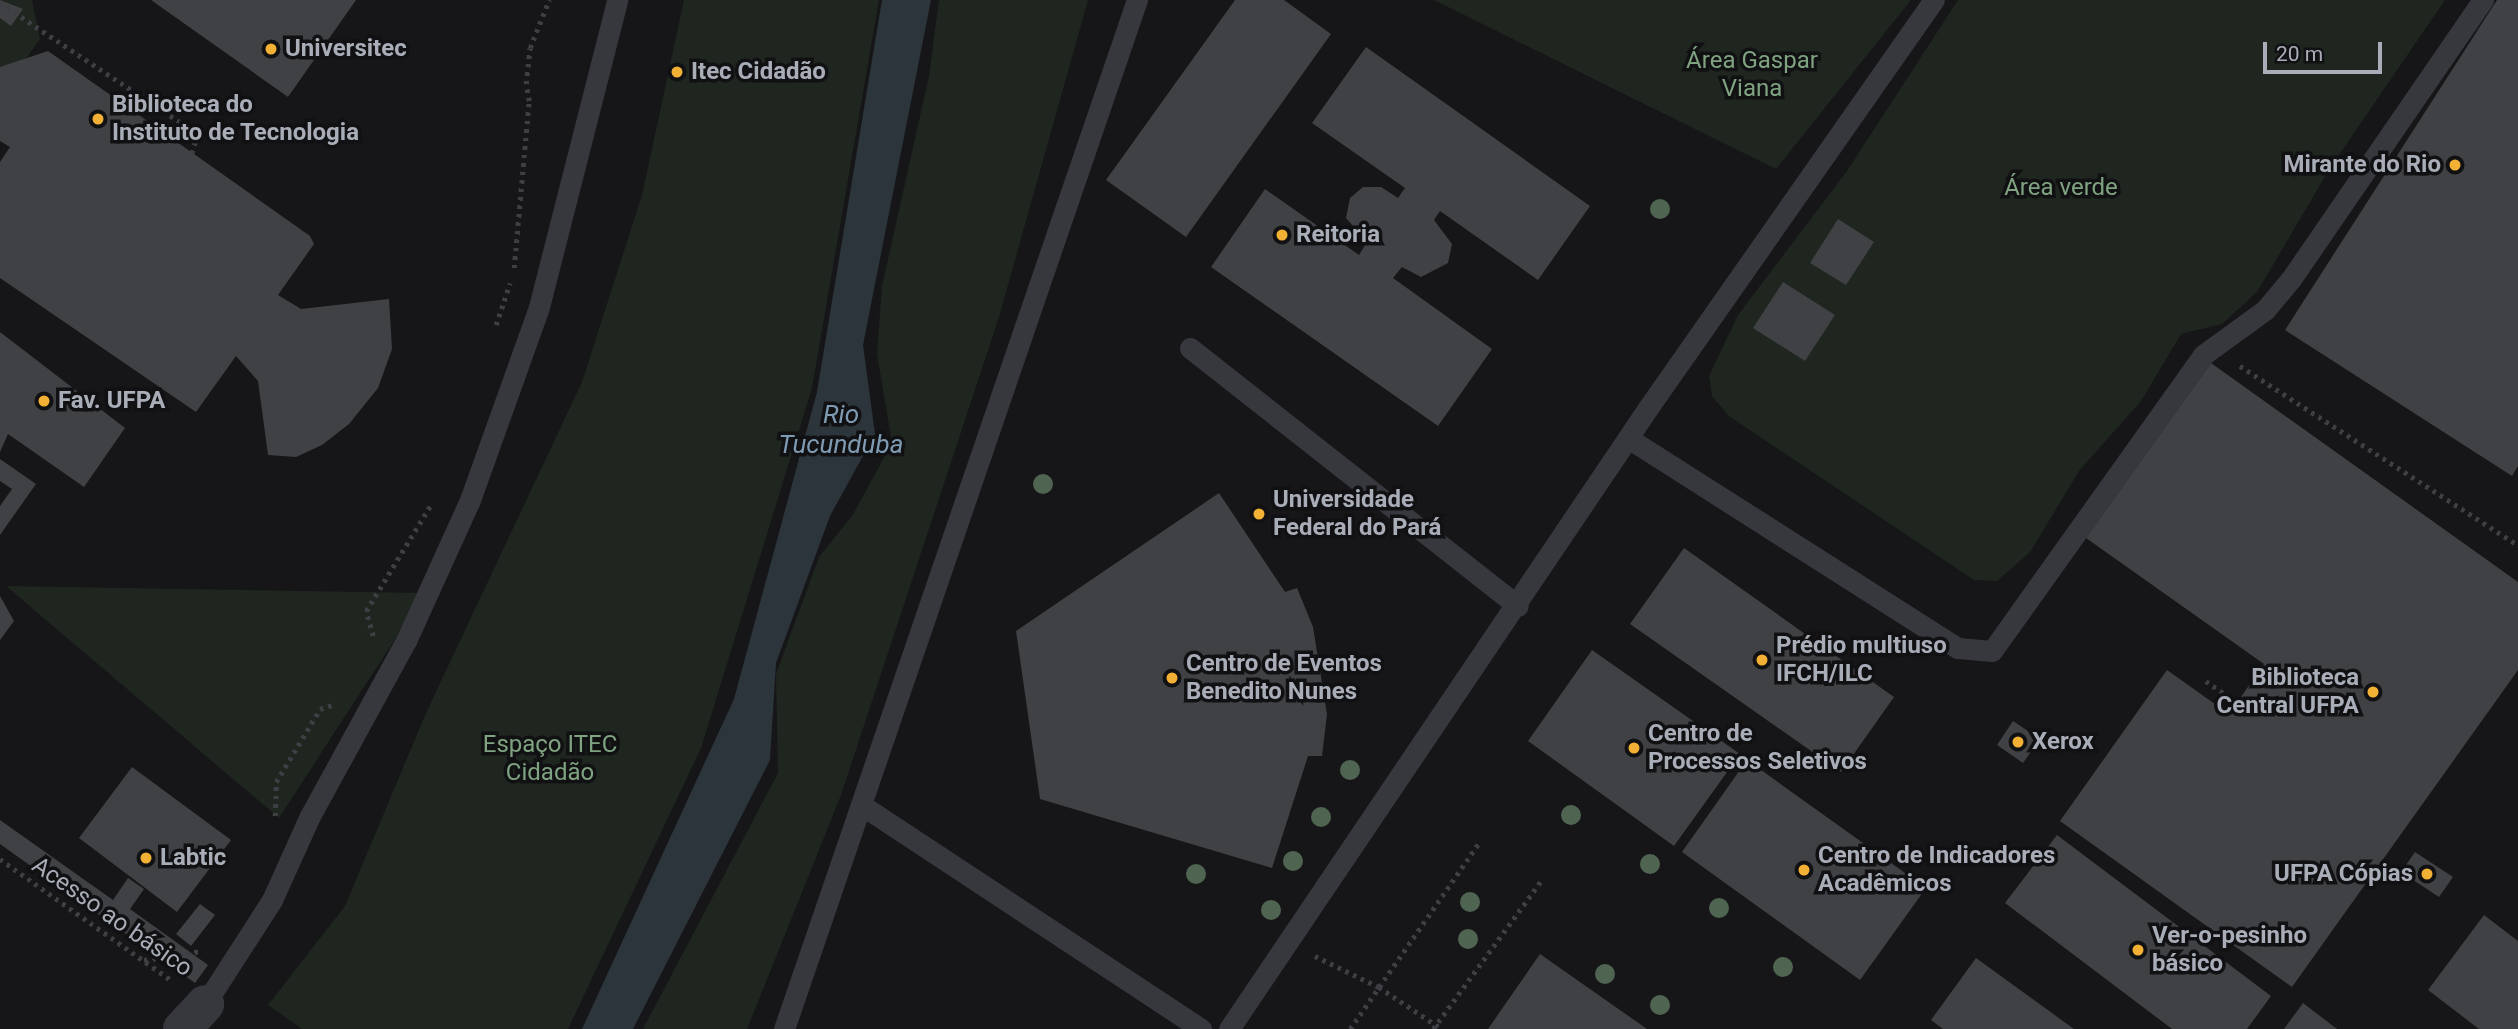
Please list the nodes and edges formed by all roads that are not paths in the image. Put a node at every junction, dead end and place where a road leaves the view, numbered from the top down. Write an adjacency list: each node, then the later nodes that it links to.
1 (617, 0): 9 (lane)
2 (1137, 0): 8 (lane)
3 (1934, 0): 6 (lane)
4 (2483, 0): 6 (lane)
5 (1190, 348): 7 (lane)
6 (1629, 438): 7 (lane)
7 (1518, 606): 12 (lane)
8 (863, 806): 10 (lane); 11 (lane)
9 (193, 1016)
10 (784, 1029)
11 (1201, 1029)
12 (1229, 1029)

